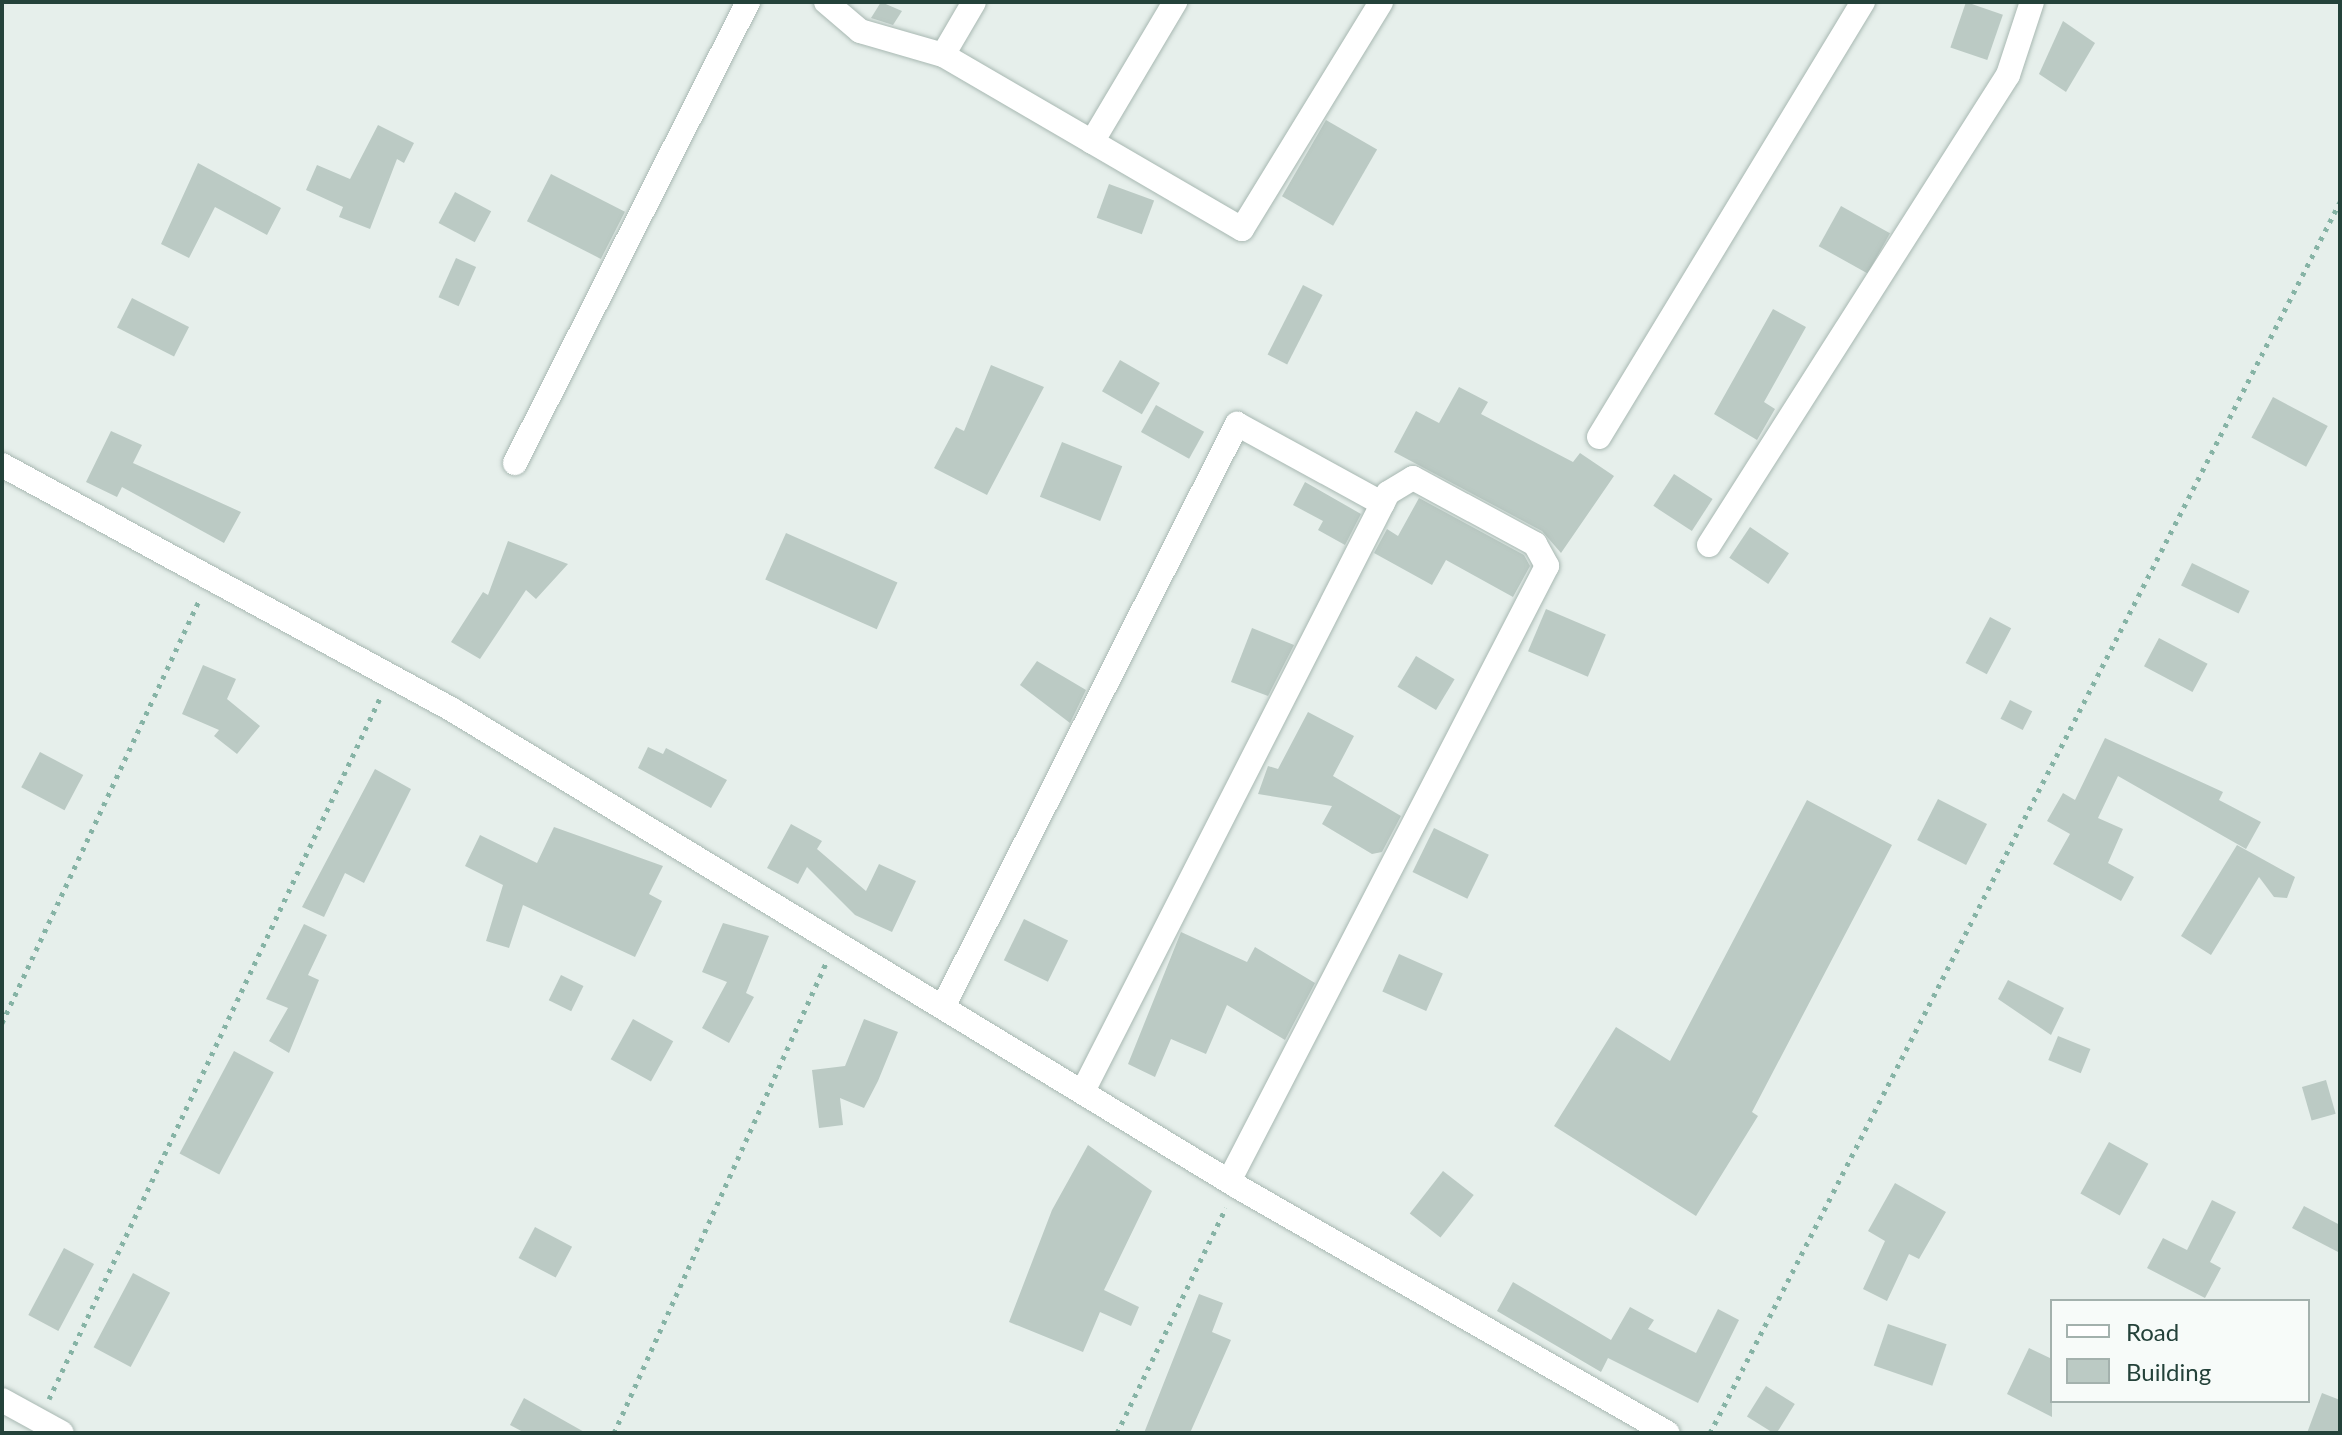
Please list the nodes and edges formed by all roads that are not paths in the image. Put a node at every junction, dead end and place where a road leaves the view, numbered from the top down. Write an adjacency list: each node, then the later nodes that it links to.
1 (748, 2): 11 (street)
2 (826, 2): 8 (street)
3 (974, 2): 8 (street)
4 (1175, 2): 9 (street)
5 (1381, 2): 9 (street)
6 (1863, 2): 10 (street)
7 (2032, 2): 14 (street)
8 (943, 55): 9 (street)
9 (1092, 142)
10 (1599, 437)
11 (515, 463)
12 (2, 465): 15 (street)
13 (1383, 504): 15 (street); 16 (street); 17 (street)
14 (1709, 545)
15 (944, 1005): 16 (street)
16 (1083, 1091): 17 (street)
17 (1234, 1184): 20 (street)
18 (2, 1400): 19 (street)
19 (62, 1433)
20 (1667, 1433)

